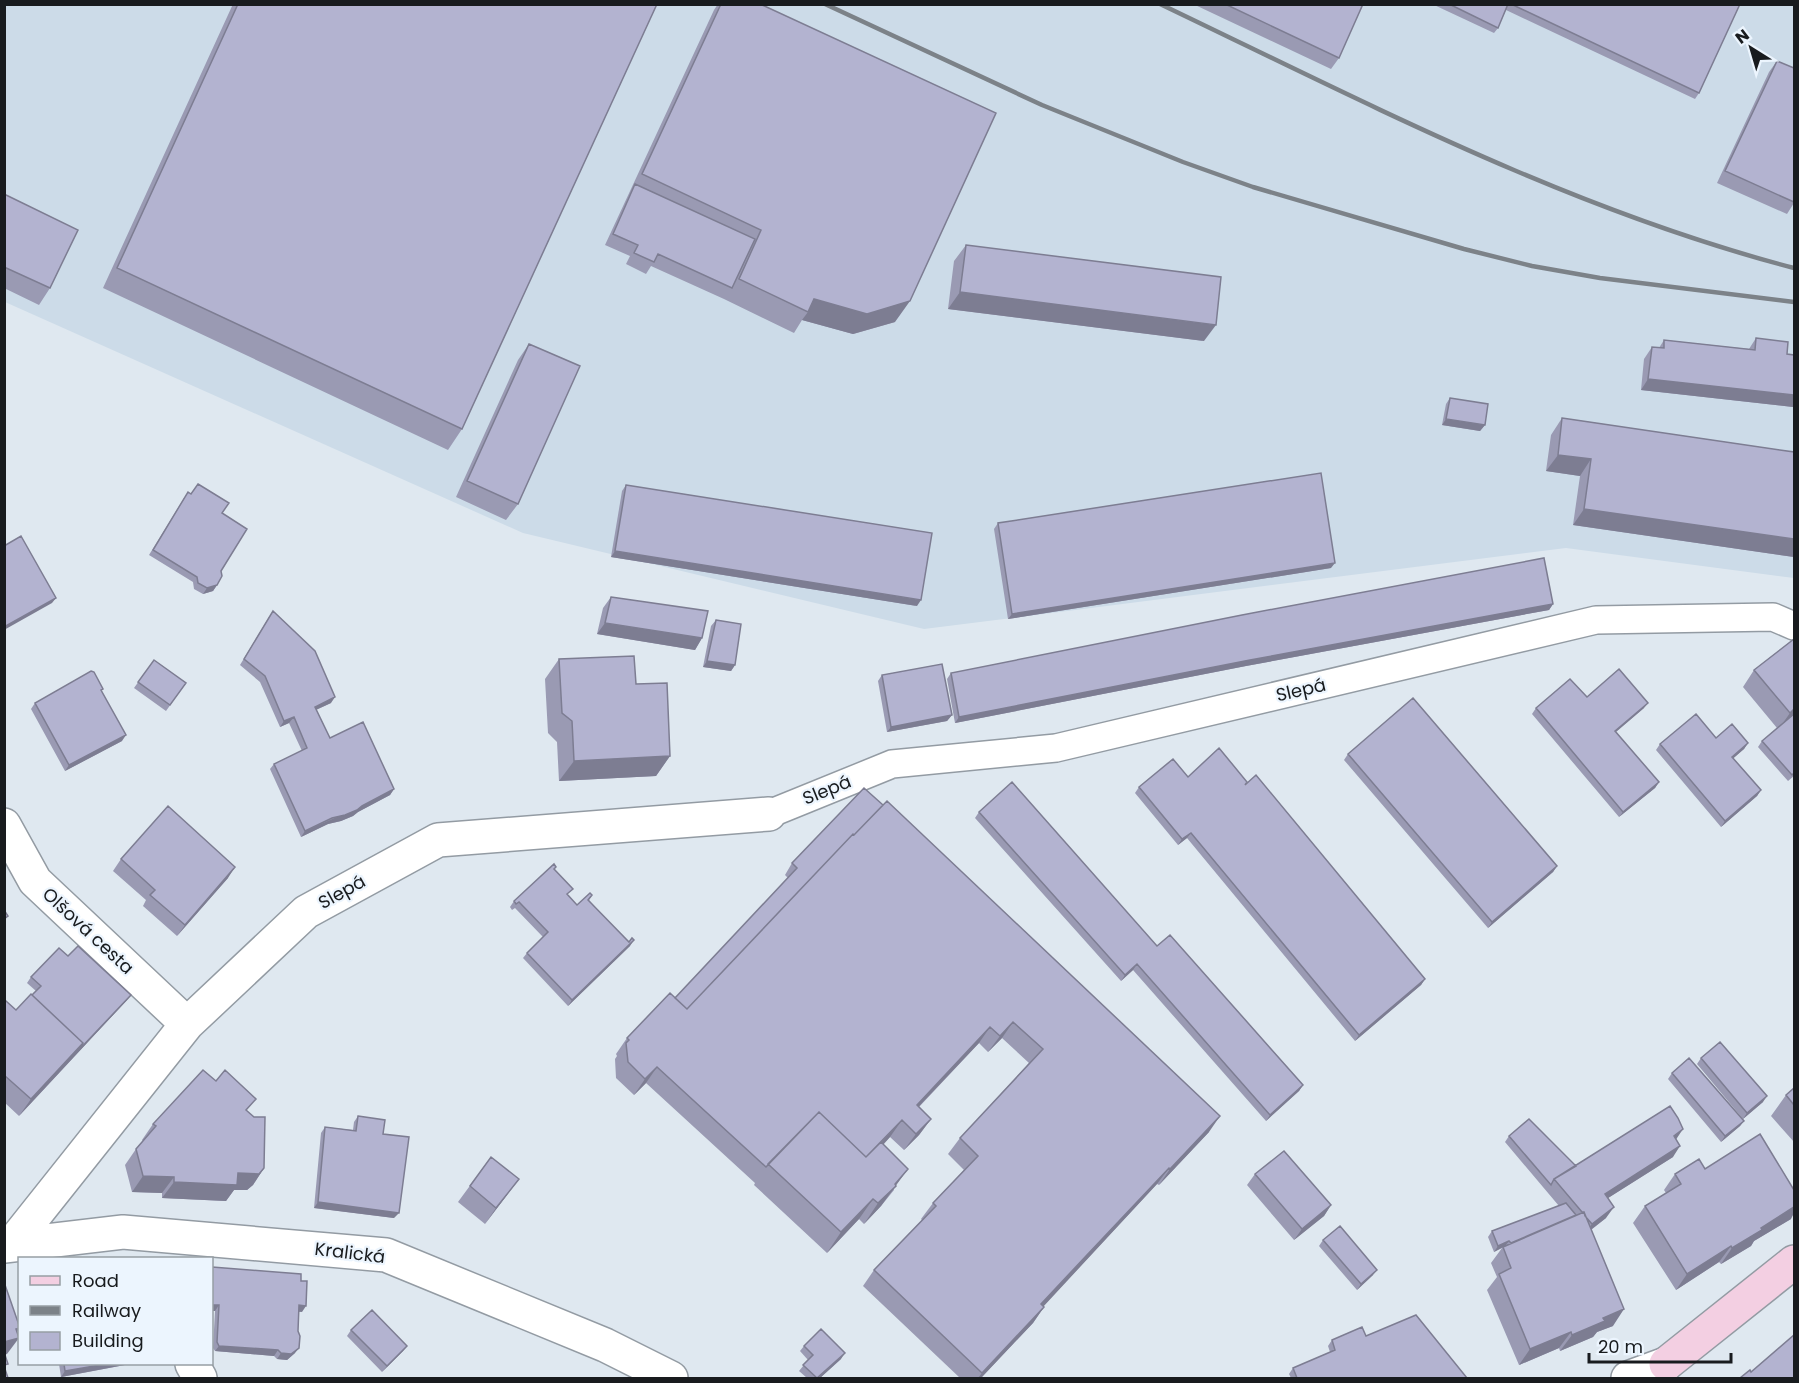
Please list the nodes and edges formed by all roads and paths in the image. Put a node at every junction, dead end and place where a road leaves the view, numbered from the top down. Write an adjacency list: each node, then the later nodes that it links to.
1 (1794, 626): 2 (lane, Slepá)
2 (769, 814): 4 (street, Slepá)
3 (4, 825): 4 (street, Olšová cesta)
4 (187, 1024): 5 (street, Slepá)
5 (8, 1245): 6 (street, Kralická)
6 (130, 1245): 9 (street, Kralická)
7 (1794, 1262): 8 (street)
8 (1659, 1371): 10 (street)
9 (671, 1378)
10 (1629, 1378)

